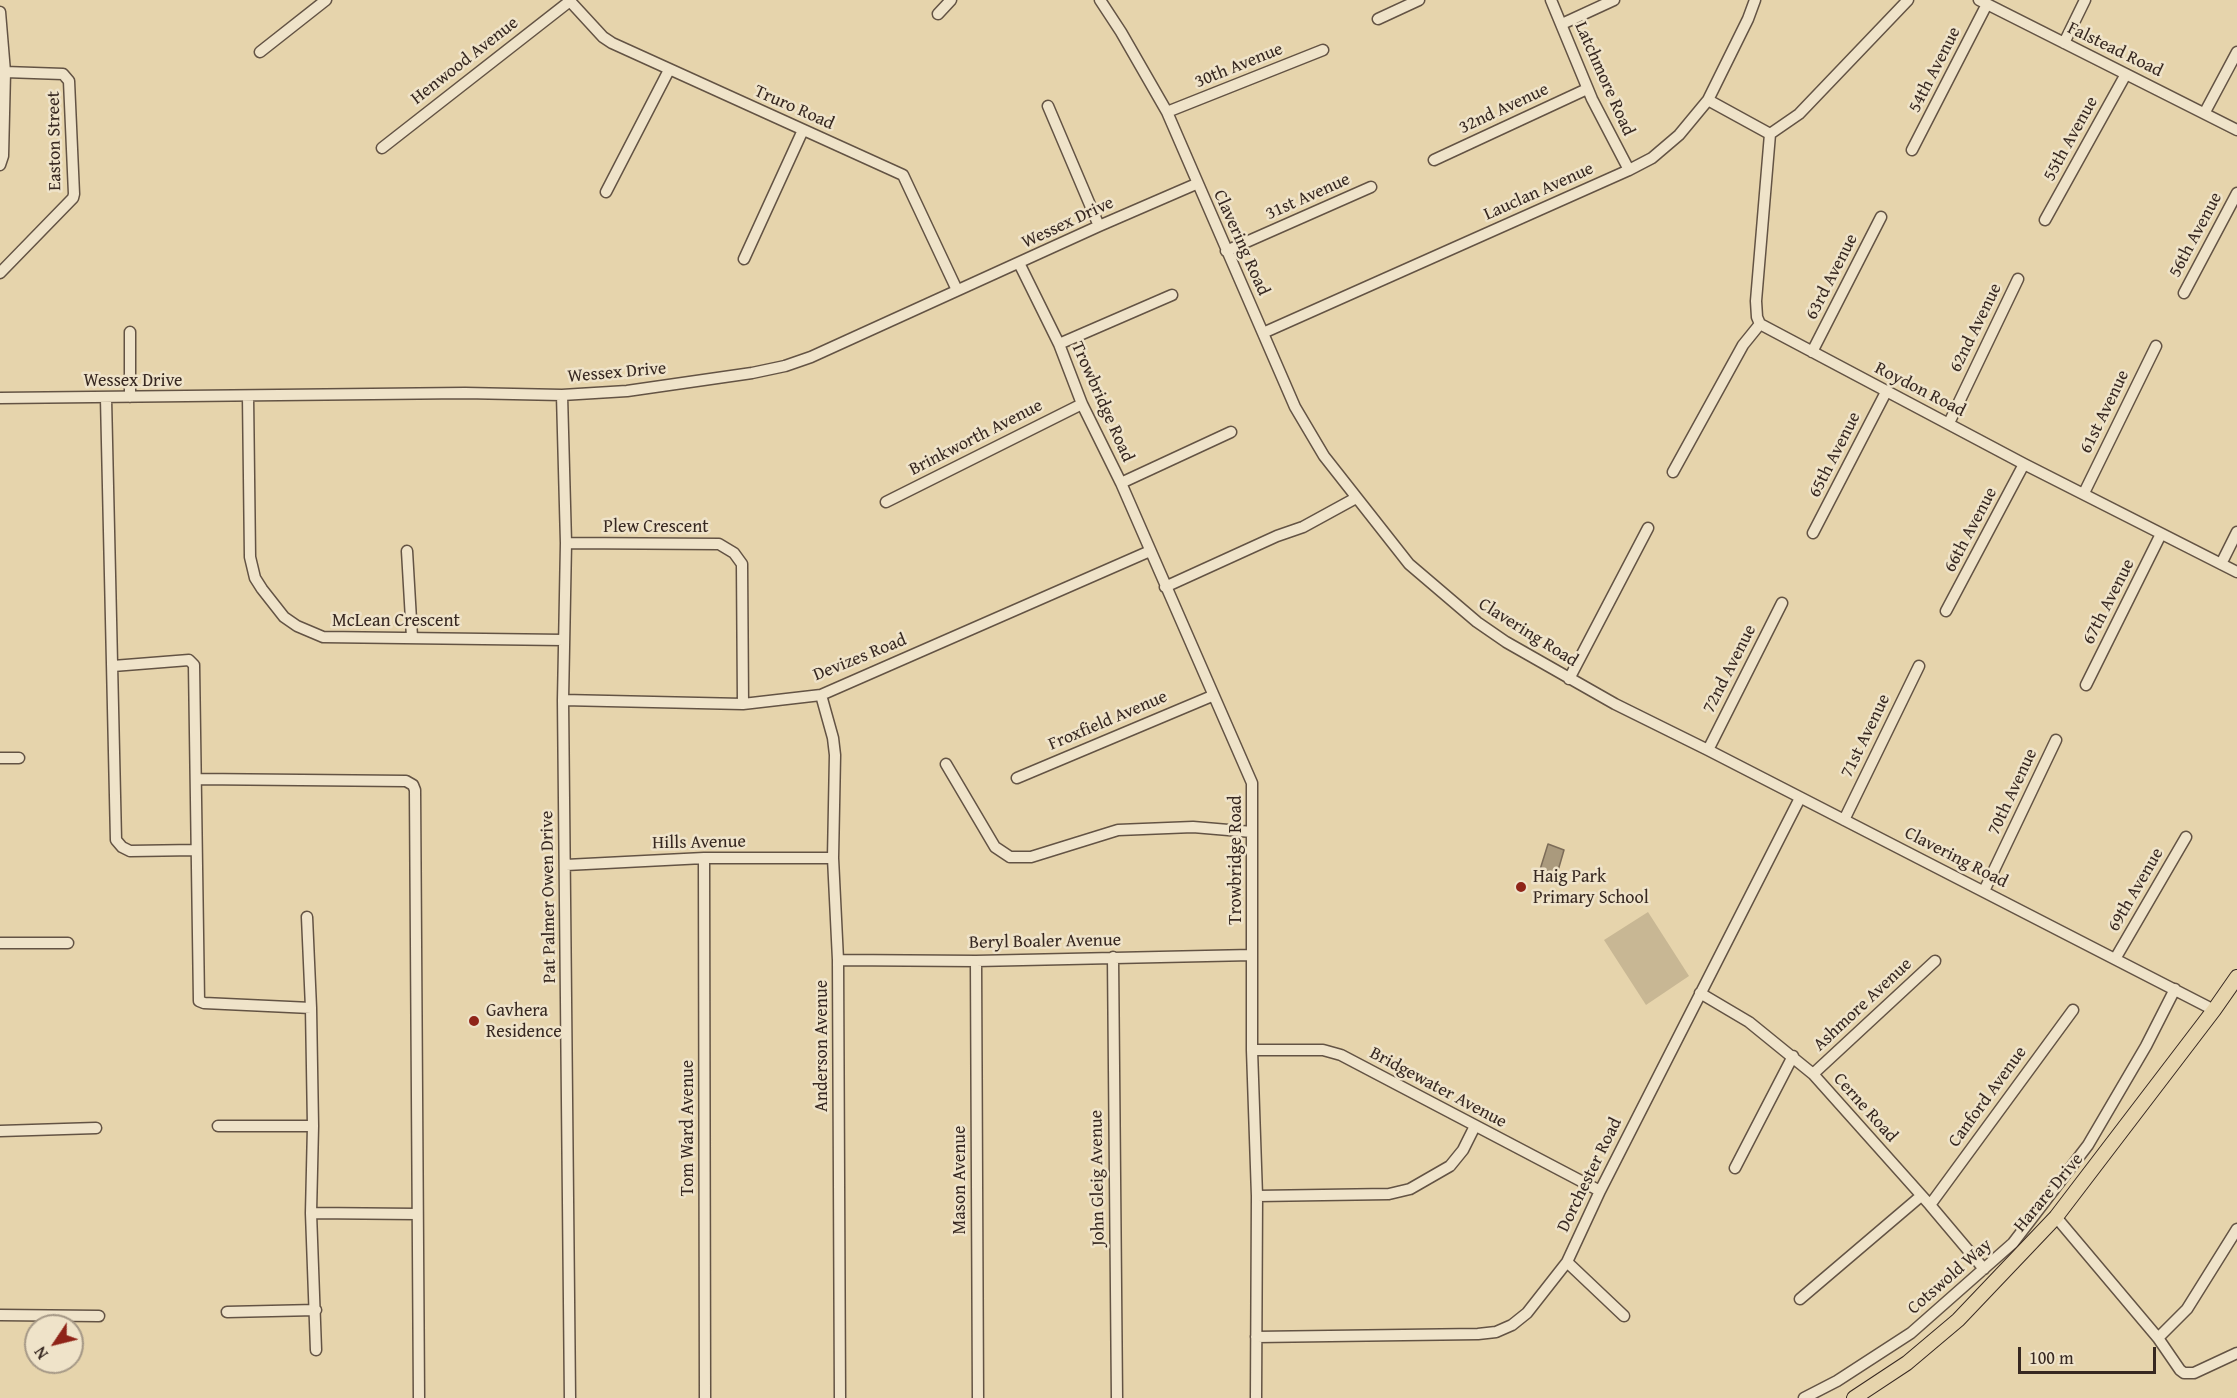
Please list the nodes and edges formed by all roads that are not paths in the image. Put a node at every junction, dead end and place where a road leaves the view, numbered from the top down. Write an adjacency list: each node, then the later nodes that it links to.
1 (326, 0): 18 (street)
2 (951, 0): 13 (street)
3 (1100, 0): 26 (street, Clavering Road)
4 (1419, 0): 14 (street)
5 (1551, 0): 15 (street, Latchmore Road)
6 (1614, 0): 15 (street)
7 (1755, 0): 24 (street, Lauclan Avenue)
8 (1908, 0): 30 (street)
9 (2085, 0): 16 (street)
10 (569, 1): 20 (street, Truro Road); 31 (street, Henwood Avenue)
11 (1983, 2): 16 (street, Falstead Road); 32 (street, 54th Avenue)
12 (0, 12): 21 (street)
13 (938, 14)
14 (1378, 19)
15 (1562, 24): 23 (street, Latchmore Road)
16 (2064, 44): 22 (street, Falstead Road)
17 (1323, 50): 26 (street, 30th Avenue)
18 (260, 52)
19 (2237, 52): 27 (street)
20 (669, 70): 28 (street, Truro Road); 38 (street)
21 (6, 72): 34 (street); 46 (street, Easton Street)
22 (2126, 74): 27 (street, Falstead Road); 41 (street, 55th Avenue)
23 (1587, 89): 33 (street, 32nd Avenue); 35 (street, Latchmore Road)
24 (1708, 100): 30 (street); 35 (street, Lauclan Avenue)
25 (1048, 106): 42 (street)
26 (1167, 112): 36 (street, Clavering Road)
27 (2205, 112): 29 (street, Falstead Road)
28 (803, 130): 44 (street); 48 (street, Truro Road)
29 (2237, 130)
30 (1770, 134): 51 (street)
31 (382, 148)
32 (1912, 150)
33 (1434, 160)
34 (0, 165)
35 (1629, 170): 53 (street, Lauclan Avenue)
36 (1196, 184): 42 (street, Wessex Drive); 43 (street, Clavering Road)
37 (1371, 187): 43 (street, 31st Avenue)
38 (606, 192)
39 (2237, 194): 49 (street, 56th Avenue)
40 (1881, 217): 56 (street, 63rd Avenue)
41 (2045, 220)
42 (1098, 226): 45 (street, Wessex Drive)
43 (1226, 251): 53 (street, Clavering Road)
44 (744, 259)
45 (1020, 263): 48 (street, Wessex Drive); 54 (street, Trowbridge Road)
46 (0, 273)
47 (2018, 279): 64 (street, 62nd Avenue)
48 (957, 290): 58 (street, Wessex Drive)
49 (2184, 293)
50 (1172, 295): 54 (street)
51 (1760, 324): 56 (street, Roydon Road); 67 (street)
52 (130, 332): 60 (street)
53 (1263, 333): 70 (street, Clavering Road)
54 (1059, 344): 63 (street, Trowbridge Road)
55 (2156, 346): 69 (street, 61st Avenue)
56 (1812, 352): 57 (street, Roydon Road)
57 (1886, 392): 64 (street, Roydon Road); 74 (street, 65th Avenue)
58 (562, 395): 59 (street, Wessex Drive); 76 (street, Pat Palmer Owen Drive)
59 (248, 396): 60 (street, Wessex Drive); 84 (street, McLean Crescent)
60 (130, 397): 62 (street, Wessex Drive)
61 (0, 398): 62 (street, Wessex Drive)
62 (106, 398): 86 (street)
63 (1082, 404): 68 (street, Trowbridge Road); 71 (street, Brinkworth Avenue)
64 (1949, 423): 66 (street, Roydon Road)
65 (1231, 432): 68 (street)
66 (2024, 464): 69 (street, Roydon Road); 83 (street, 66th Avenue)
67 (1673, 472)
68 (1121, 483): 78 (street, Trowbridge Road)
69 (2084, 493): 75 (street, Roydon Road)
70 (1356, 498): 81 (street); 88 (street, Clavering Road)
71 (886, 502)
72 (1648, 528): 88 (street)
73 (2237, 532): 79 (street)
74 (1813, 533)
75 (2161, 534): 79 (street, Roydon Road); 89 (street, 67th Avenue)
76 (566, 543): 85 (street, Pat Palmer Owen Drive); 93 (street, Plew Crescent)
77 (407, 551): 84 (street)
78 (1150, 551): 81 (street, Trowbridge Road); 90 (street, Devizes Road)
79 (2221, 564): 80 (street, Roydon Road)
80 (2237, 572)
81 (1165, 586): 91 (street, Trowbridge Road)
82 (1782, 603): 95 (street, 72nd Avenue)
83 (1946, 611)
84 (412, 638): 85 (street, McLean Crescent)
85 (564, 640): 92 (street, Pat Palmer Owen Drive)
86 (113, 666): 100 (street); 105 (street)
87 (1919, 666): 102 (street, 71st Avenue)
88 (1569, 679): 95 (street, Clavering Road)
89 (2086, 685)
90 (821, 695): 93 (street, Devizes Road); 107 (street, Anderson Avenue)
91 (1212, 696): 99 (street, Froxfield Avenue); 103 (street, Trowbridge Road)
92 (563, 700): 93 (street, Devizes Road); 108 (street, Pat Palmer Owen Drive)
93 (743, 704)
94 (2056, 740): 109 (street, 70th Avenue)
95 (1708, 750): 101 (street, Clavering Road)
96 (19, 758): 97 (street)
97 (0, 759)
98 (946, 764): 103 (street)
99 (1017, 778)
100 (196, 779): 105 (street); 139 (street)
101 (1800, 798): 102 (street, Clavering Road); 121 (street, Dorchester Road)
102 (1844, 820): 109 (street, Clavering Road)
103 (1252, 832): 113 (street, Trowbridge Road)
104 (2186, 837): 115 (street, 69th Avenue)
105 (196, 850): 122 (street)
106 (704, 858): 107 (street, Hills Avenue); 108 (street, Hills Avenue); 156 (street, Tom Ward Avenue)
107 (833, 858): 116 (street, Anderson Avenue)
108 (566, 865): 155 (street, Pat Palmer Owen Drive)
109 (1984, 891): 115 (street, Clavering Road)
110 (307, 917): 122 (street)
111 (0, 943): 112 (street)
112 (68, 943)
113 (1252, 955): 114 (street, Beryl Boaler Avenue); 125 (street, Trowbridge Road)
114 (1113, 957): 117 (street, Beryl Boaler Avenue); 159 (street, John Gleig Avenue)
115 (2115, 959): 120 (street, Clavering Road)
116 (838, 960): 117 (street, Beryl Boaler Avenue); 157 (street, Anderson Avenue)
117 (976, 961): 158 (street, Mason Avenue)
118 (1935, 961): 127 (street, Ashmore Avenue)
119 (2237, 977): 124 (main road, Harare Drive)
120 (2175, 989): 124 (street, Clavering Road); 143 (street, Cotswold Way)
121 (1700, 993): 126 (street, Cerne Road); 134 (street, Dorchester Road)
122 (311, 1008): 129 (street)
123 (2073, 1010): 137 (street, Canford Avenue)
124 (2214, 1010): 140 (main road, Harare Drive)
125 (1252, 1050): 130 (street, Bridgewater Avenue); 135 (street, Trowbridge Road)
126 (1793, 1056): 127 (street, Cerne Road); 133 (street)
127 (1813, 1074): 136 (street, Cerne Road)
128 (218, 1126): 129 (street)
129 (313, 1126): 138 (street)
130 (1475, 1126): 134 (street, Bridgewater Avenue); 135 (street)
131 (96, 1128): 132 (street)
132 (0, 1131)
133 (1735, 1168)
134 (1600, 1191): 142 (street, Dorchester Road)
135 (1257, 1196): 150 (street, Trowbridge Road)
136 (1921, 1196): 137 (street, Cerne Road); 144 (street)
137 (1930, 1205): 143 (street, Cerne Road)
138 (311, 1213): 139 (street); 145 (street)
139 (417, 1214): 154 (street)
140 (2056, 1216): 151 (street); 162 (main road, Harare Drive)
141 (2237, 1229): 151 (street)
142 (1567, 1262): 149 (street); 150 (street, Dorchester Road)
143 (1984, 1269): 161 (street, Cotswold Way)
144 (1800, 1299)
145 (316, 1310): 146 (street); 152 (street)
146 (227, 1312)
147 (0, 1315): 148 (street)
148 (99, 1316)
149 (1624, 1316)
150 (1256, 1337): 160 (street, Trowbridge Road)
151 (2158, 1338): 153 (street)
152 (316, 1350)
153 (2237, 1353)
154 (419, 1398)
155 (570, 1398)
156 (705, 1398)
157 (840, 1398)
158 (978, 1398)
159 (1117, 1398)
160 (1256, 1398)
161 (1804, 1398)
162 (1854, 1398)

